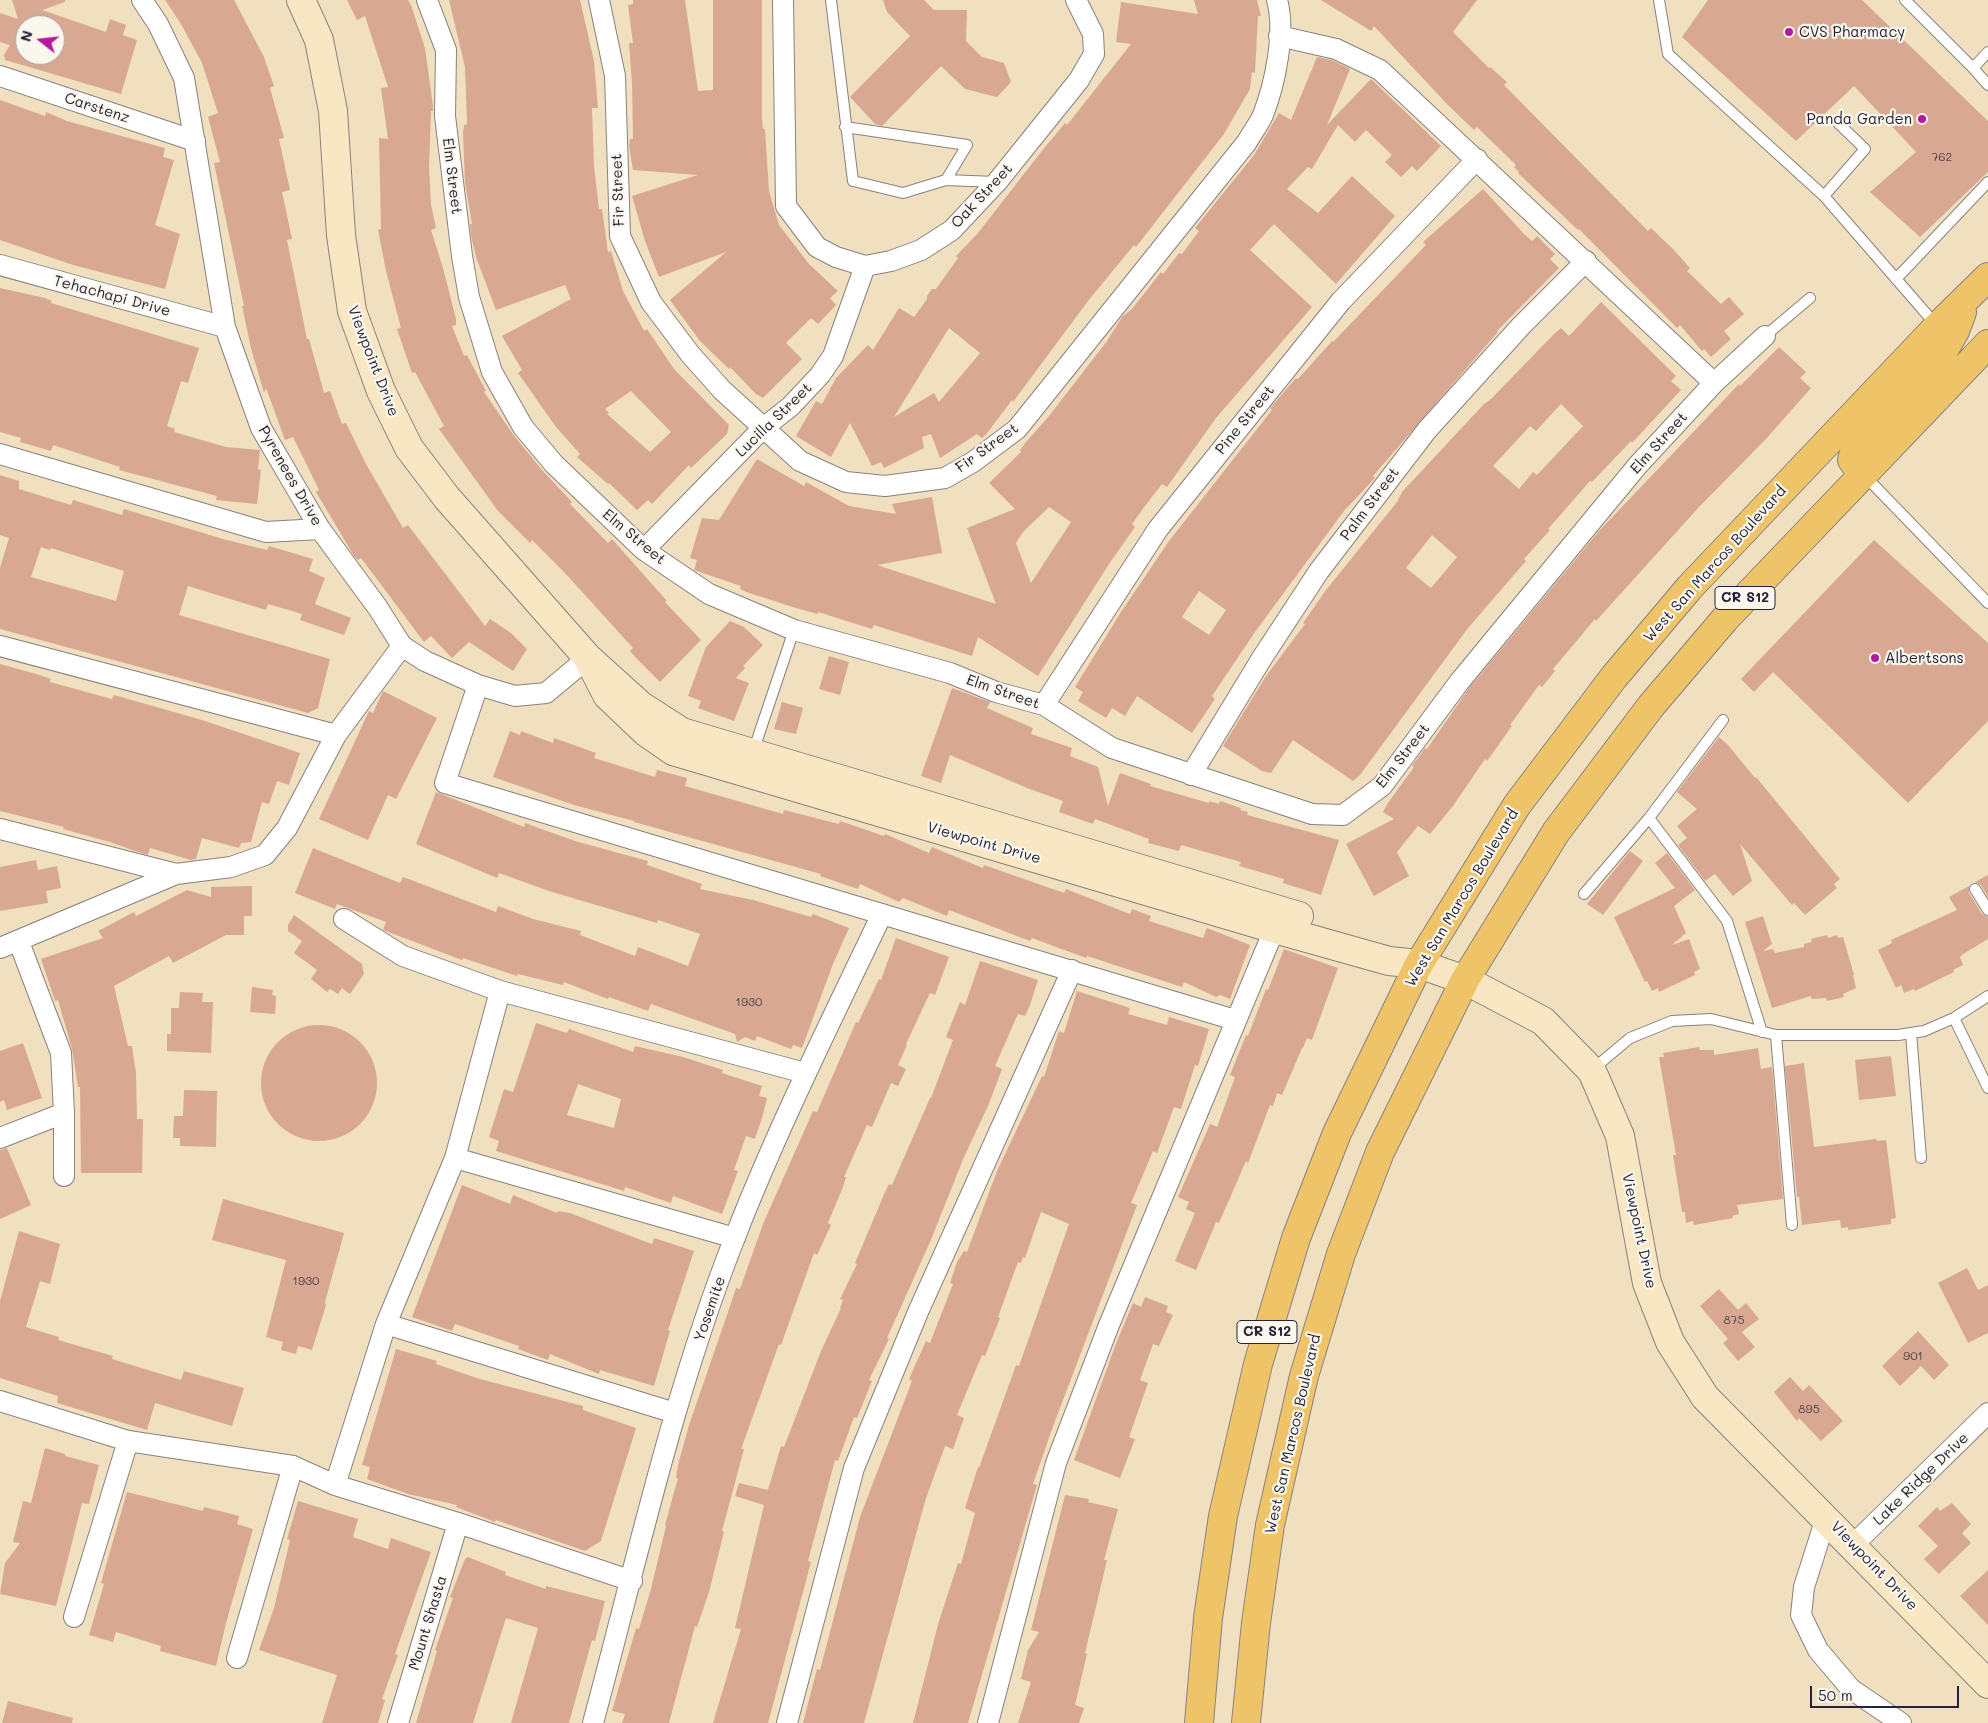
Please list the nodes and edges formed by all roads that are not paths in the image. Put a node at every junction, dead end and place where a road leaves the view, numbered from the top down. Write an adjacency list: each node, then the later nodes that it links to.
1 (142, 0): 18 (street, Pyrenees Drive)
2 (301, 0): 45 (street, Viewpoint Drive)
3 (427, 0): 40 (street, Elm Street)
4 (599, 0): 36 (street, Fir Street)
5 (783, 0): 26 (street)
6 (831, 0): 17 (lane)
7 (1076, 0): 21 (street, Oak Street)
8 (1277, 0): 11 (street, Fir Street)
9 (1658, 0): 23 (lane)
10 (1905, 0): 13 (lane)
11 (1279, 36): 19 (street); 36 (street, Fir Street)
12 (1988, 52): 13 (lane)
13 (1973, 68): 15 (lane)
14 (0, 76): 18 (street, Carstenz)
15 (1988, 84)
16 (1836, 122): 23 (lane)
17 (845, 127): 20 (lane); 20 (lane)
18 (194, 140): 32 (street, Pyrenees Drive)
19 (1477, 160): 24 (street); 47 (street, Pine Street)
20 (946, 180): 21 (lane)
21 (997, 182): 26 (street, Oak Street)
22 (1988, 182): 28 (lane)
23 (1824, 196): 28 (lane)
24 (1586, 262): 35 (street); 51 (street, Palm Street)
25 (0, 265): 32 (street, Tehachapi Drive)
26 (865, 266): 36 (street, Lucilla Street)
27 (1988, 277): 30 (main road, West San Marcos Boulevard / CR S12)
28 (1896, 278): 31 (lane)
29 (1810, 298): 33 (lane)
30 (1966, 299): 31 (main road, West San Marcos Boulevard / CR S12); 38 (main road)
31 (1938, 326): 63 (main road, West San Marcos Boulevard / CR S12)
32 (225, 327): 39 (street, Pyrenees Drive)
33 (1765, 336): 35 (street, Elm Street)
34 (1988, 344): 38 (main road, West San Marcos Boulevard / CR S12)
35 (1714, 383): 51 (street, Elm Street)
36 (762, 429): 40 (street, Lucilla Street)
37 (0, 454): 39 (street)
38 (1863, 474): 41 (lane); 65 (main road, West San Marcos Boulevard / CR S12)
39 (320, 529): 44 (street, Pyrenees Drive)
40 (644, 550): 42 (street, Elm Street)
41 (1988, 603)
42 (794, 630): 47 (street, Elm Street); 50 (lane)
43 (0, 646): 49 (street)
44 (402, 646): 46 (street, Pyrenees Drive); 49 (street)
45 (588, 658): 46 (street, Pyrenees Drive); 50 (street, Viewpoint Drive); 60 (street, Viewpoint Drive)
46 (478, 685): 58 (street)
47 (1044, 705): 51 (street, Elm Street)
48 (1723, 720): 52 (lane)
49 (336, 735): 54 (street)
50 (753, 753): 60 (street, Viewpoint Drive)
51 (1191, 776)
52 (1649, 818): 56 (lane); 70 (lane)
53 (0, 828): 54 (street)
54 (176, 874): 61 (street)
55 (1975, 889): 57 (lane)
56 (1584, 894)
57 (1988, 910)
58 (882, 914): 64 (street); 74 (street, Yosemite)
59 (344, 920): 66 (street)
60 (1278, 920): 63 (street, Viewpoint Drive); 69 (street)
61 (19, 942): 62 (street); 76 (street)
62 (0, 948)
63 (1420, 964): 65 (street, Viewpoint Drive); 101 (main road, West San Marcos Boulevard / CR S12)
64 (1072, 970): 69 (street); 99 (street)
65 (1465, 980): 73 (street, Viewpoint Drive); 102 (main road, West San Marcos Boulevard / CR S12)
66 (500, 991): 74 (street); 78 (street)
67 (1988, 996): 68 (lane)
68 (1954, 1018): 71 (lane); 75 (lane)
69 (1235, 1020): 100 (street)
70 (1762, 1032): 72 (lane); 73 (lane)
71 (1911, 1033): 72 (lane); 79 (lane)
72 (1776, 1035): 81 (lane)
73 (1592, 1070): 90 (street, Viewpoint Drive)
74 (806, 1073): 82 (street, Yosemite)
75 (1988, 1088)
76 (64, 1113): 77 (street); 80 (street)
77 (0, 1138)
78 (456, 1158): 82 (street); 83 (street)
79 (1921, 1158)
80 (64, 1176)
81 (1792, 1225)
82 (735, 1238): 85 (street, Yosemite)
83 (386, 1324): 85 (street); 89 (street)
84 (0, 1402): 87 (street)
85 (675, 1413): 93 (street, Yosemite)
86 (1988, 1413): 92 (street, Lake Ridge Drive)
87 (128, 1441): 88 (street); 94 (street)
88 (294, 1466): 89 (street); 95 (street)
89 (335, 1485): 91 (street)
90 (1826, 1518): 92 (street, Viewpoint Drive); 103 (street)
91 (458, 1523): 93 (street); 97 (street, Mount Shasta)
92 (1853, 1545): 96 (street, Viewpoint Drive)
93 (632, 1581): 98 (street, Yosemite)
94 (74, 1617)
95 (237, 1658)
96 (1988, 1684)
97 (398, 1723)
98 (593, 1723)
99 (787, 1723)
100 (988, 1723)
101 (1199, 1723)
102 (1246, 1723)
103 (1901, 1723)

